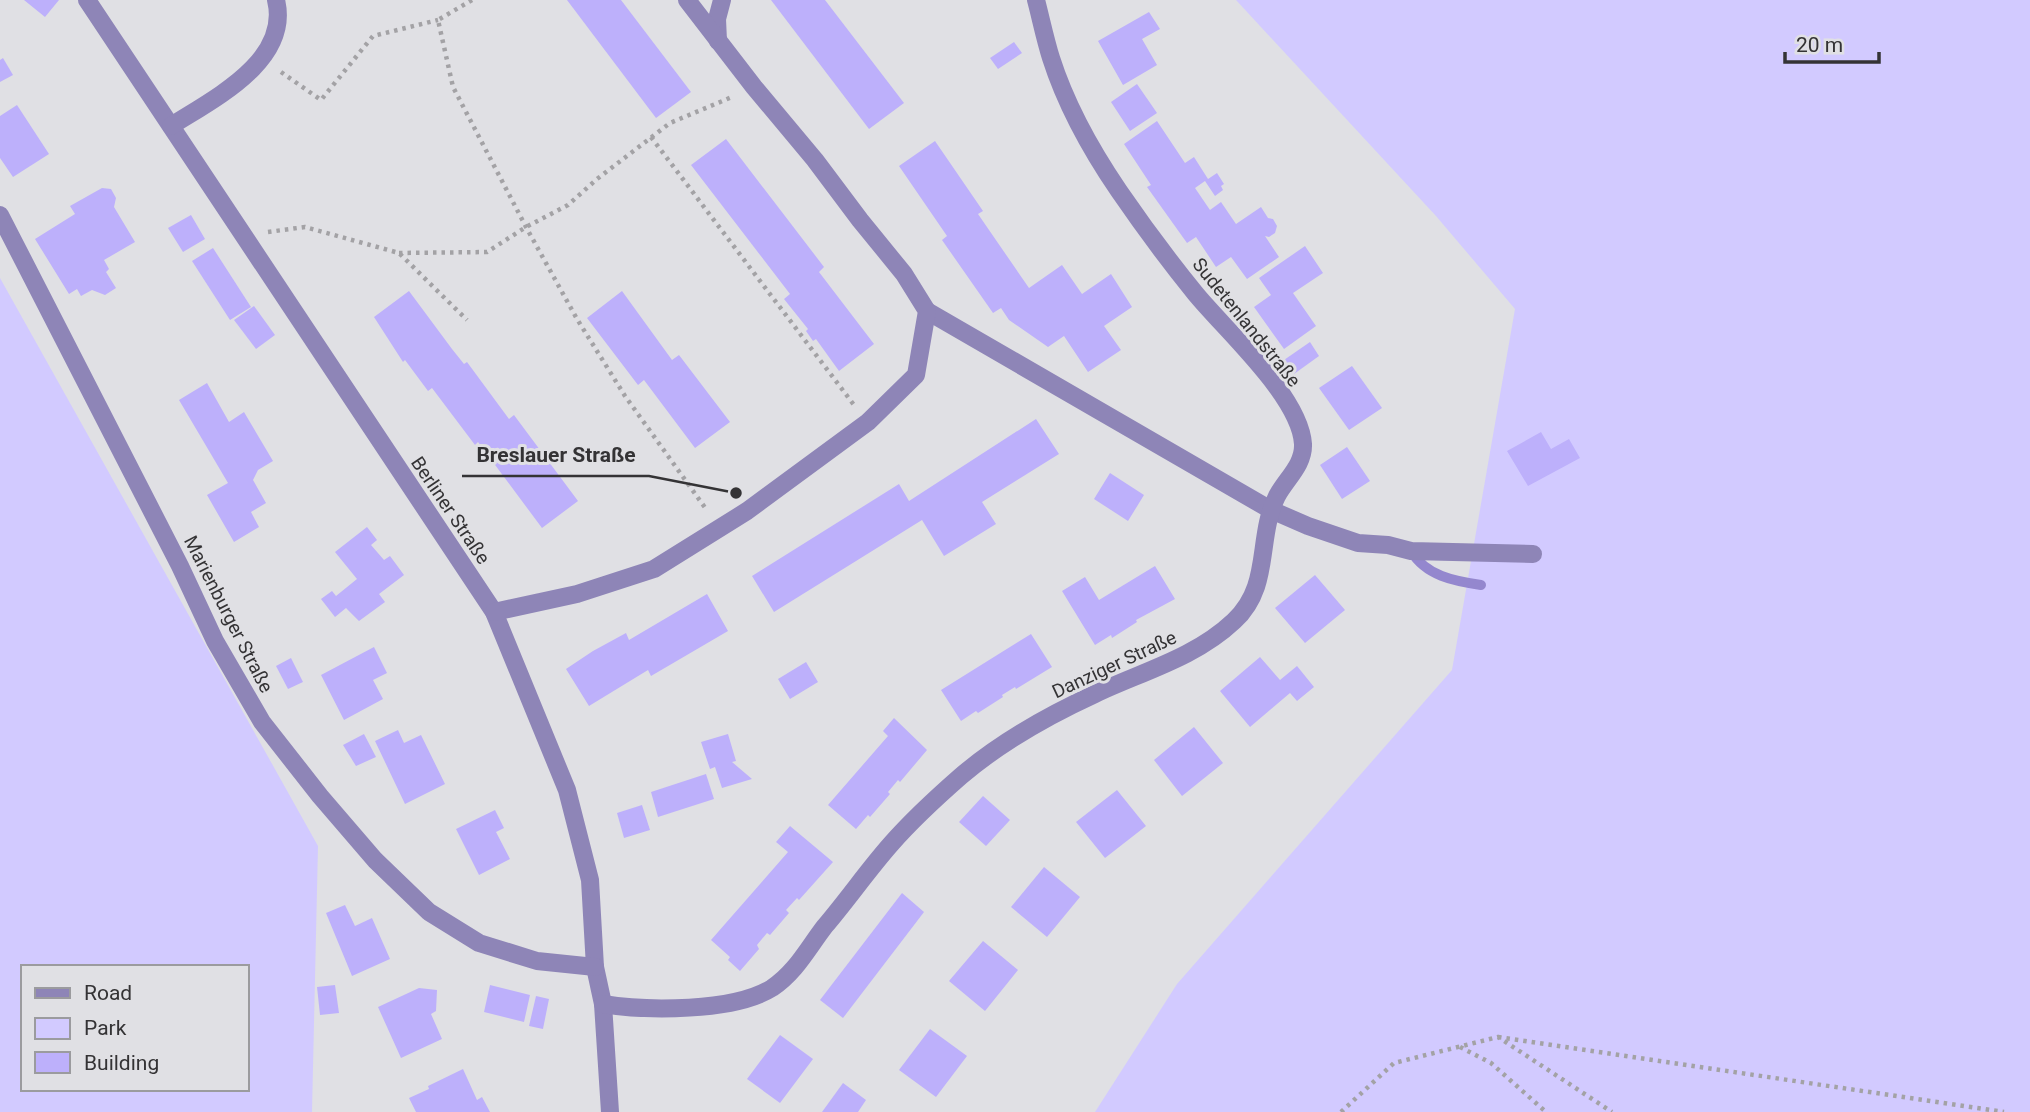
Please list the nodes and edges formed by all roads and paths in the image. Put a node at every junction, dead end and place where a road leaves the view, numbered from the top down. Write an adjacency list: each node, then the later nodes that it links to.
1 (87, 0): 11 (street, Berliner Straße)
2 (276, 0): 9 (street)
3 (472, 0): 7 (path)
4 (687, 0): 8 (street)
5 (722, 0): 8 (street)
6 (1036, 0): 20 (street, Sudetenlandstraße)
7 (438, 20): 9 (path); 14 (path)
8 (718, 41): 10 (street)
9 (262, 59): 11 (street)
10 (754, 88): 12 (path); 17 (street)
11 (171, 125): 15 (street, Berliner Straße)
12 (651, 138): 14 (path); 19 (path)
13 (0, 215): 24 (street, Marienburger Straße)
14 (526, 227): 16 (path); 21 (path)
15 (243, 236): 16 (path); 23 (street, Berliner Straße)
16 (399, 253): 18 (path)
17 (927, 311): 19 (street); 20 (street)
18 (467, 320)
19 (868, 422): 21 (street)
20 (1271, 510): 22 (street); 25 (street, Danziger Straße)
21 (720, 530): 23 (street)
22 (1533, 554)
23 (494, 612): 24 (street, Berliner Straße)
24 (595, 967): 25 (street, Berliner Straße)
25 (603, 1004): 28 (street, Berliner Straße)
26 (1498, 1037): 27 (path); 31 (path); 32 (path)
27 (1460, 1047): 29 (path); 30 (path)
28 (610, 1112)
29 (1341, 1112)
30 (1545, 1112)
31 (1612, 1112)
32 (2004, 1112)

